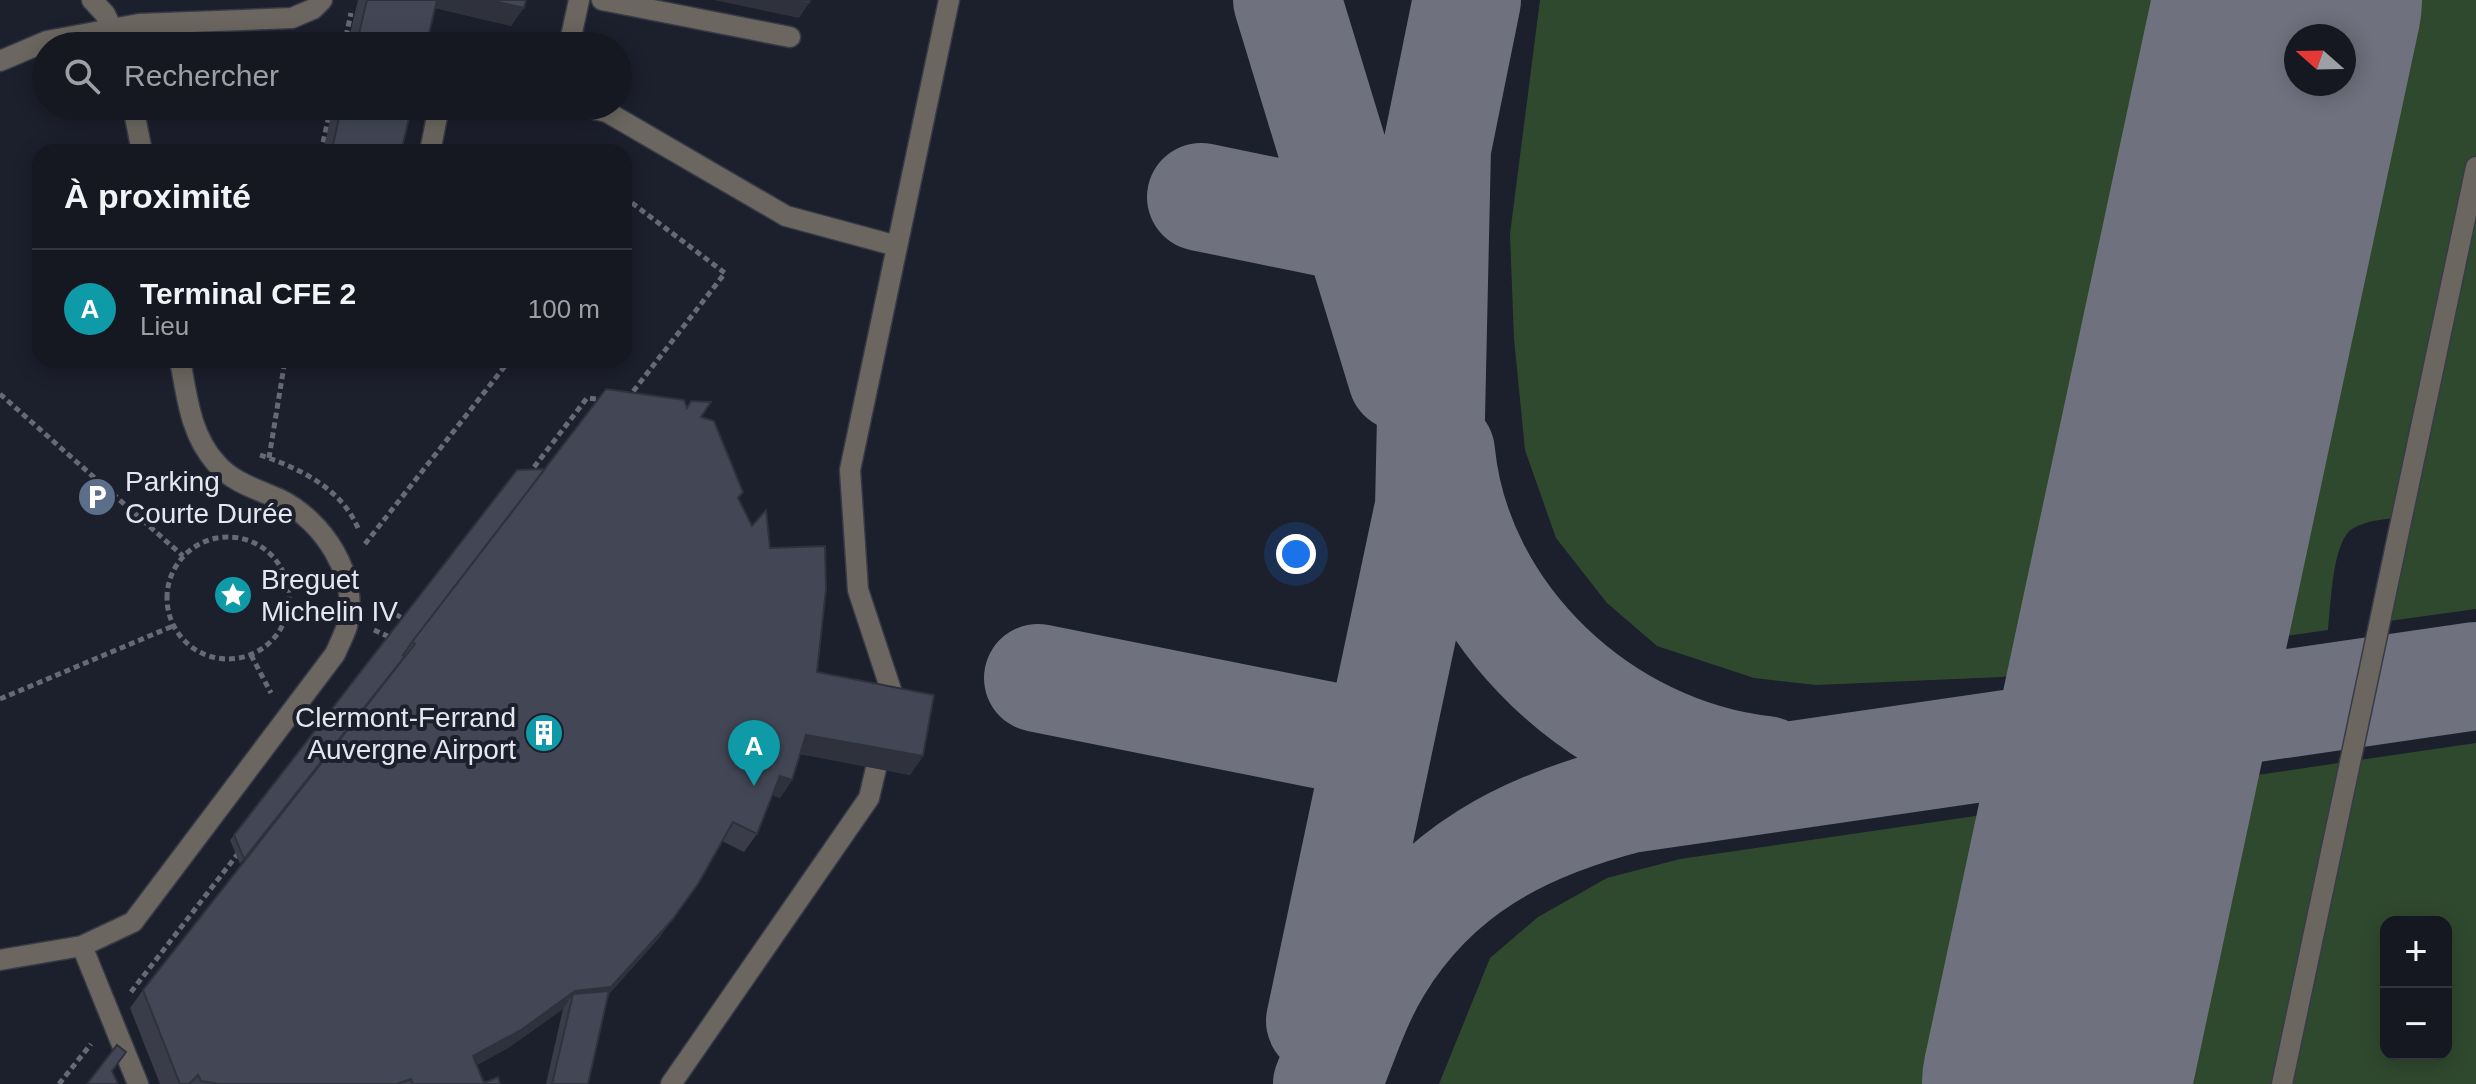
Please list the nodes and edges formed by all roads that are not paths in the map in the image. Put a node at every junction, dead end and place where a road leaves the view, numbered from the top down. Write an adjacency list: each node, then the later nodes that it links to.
1 (322, 0): 7 (street)
2 (579, 0): 8 (street)
3 (602, 0): 9 (street)
4 (949, 0): 18 (street)
5 (93, 1): 6 (street)
6 (113, 32)
7 (128, 32)
8 (572, 32)
9 (790, 37)
10 (32, 47): 11 (street)
11 (0, 61)
12 (136, 120): 15 (street)
13 (436, 120): 16 (street)
14 (621, 120): 18 (street)
15 (140, 144)
16 (432, 144)
17 (2476, 167): 24 (street)
18 (897, 246): 23 (street)
19 (181, 368): 20 (street)
20 (82, 946): 21 (street); 22 (street)
21 (0, 960)
22 (138, 1084)
23 (671, 1084)
24 (2282, 1084)

